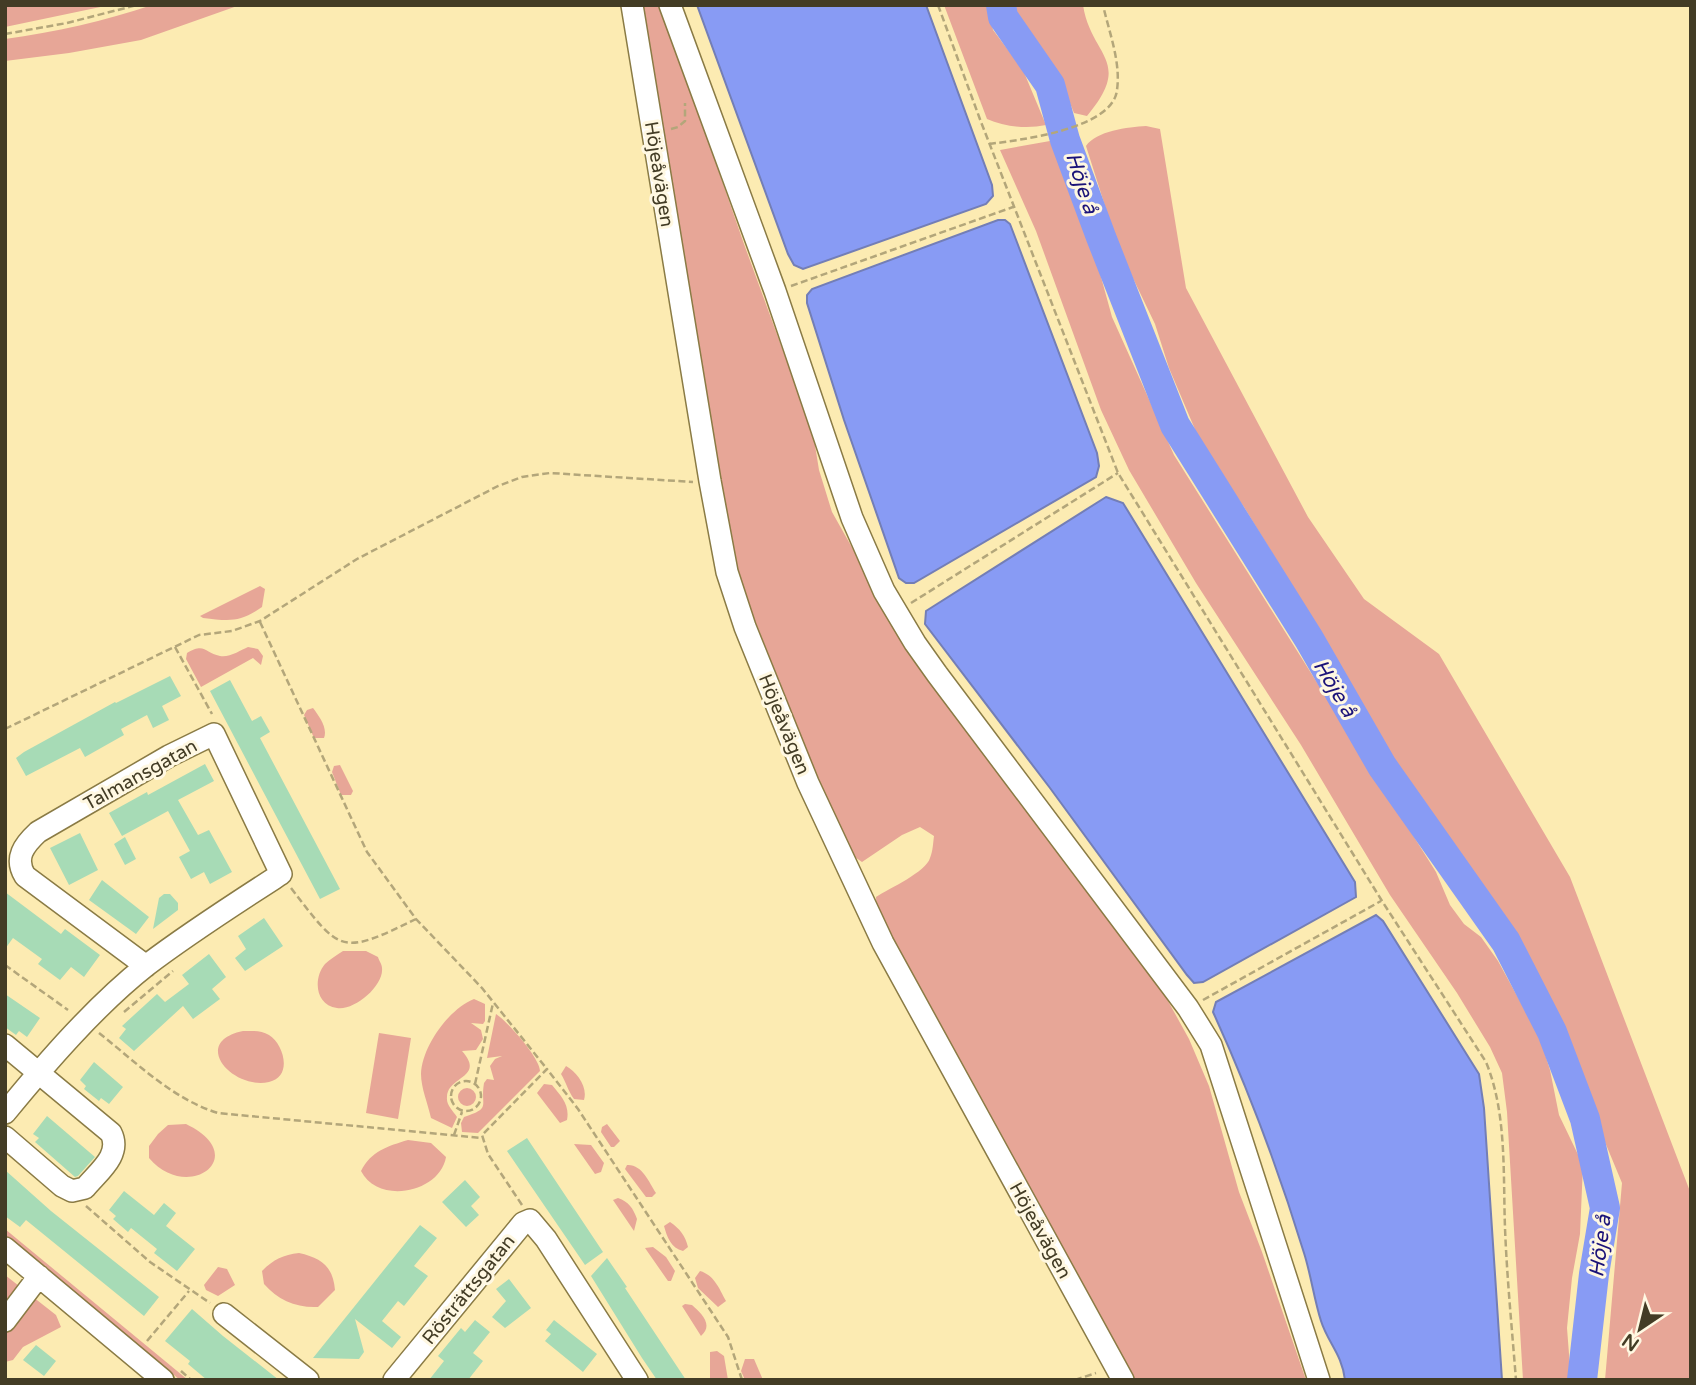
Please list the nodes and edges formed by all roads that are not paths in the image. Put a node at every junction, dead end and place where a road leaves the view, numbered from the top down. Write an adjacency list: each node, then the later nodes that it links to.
1 (632, 5): 13 (street, Höjeåvägen)
2 (670, 5): 17 (street)
3 (146, 966): 3 (street, Talmansgatan); 5 (street)
4 (5, 1045): 5 (street)
5 (39, 1071): 6 (street); 7 (street)
6 (5, 1113)
7 (5, 1137)
8 (5, 1248): 9 (street)
9 (39, 1276): 11 (street); 12 (street)
10 (224, 1314): 14 (street)
11 (5, 1321)
12 (168, 1372)
13 (1119, 1373)
14 (309, 1380)
15 (394, 1380): 16 (street, Rösträttsgatan)
16 (636, 1380)
17 (1319, 1380)

